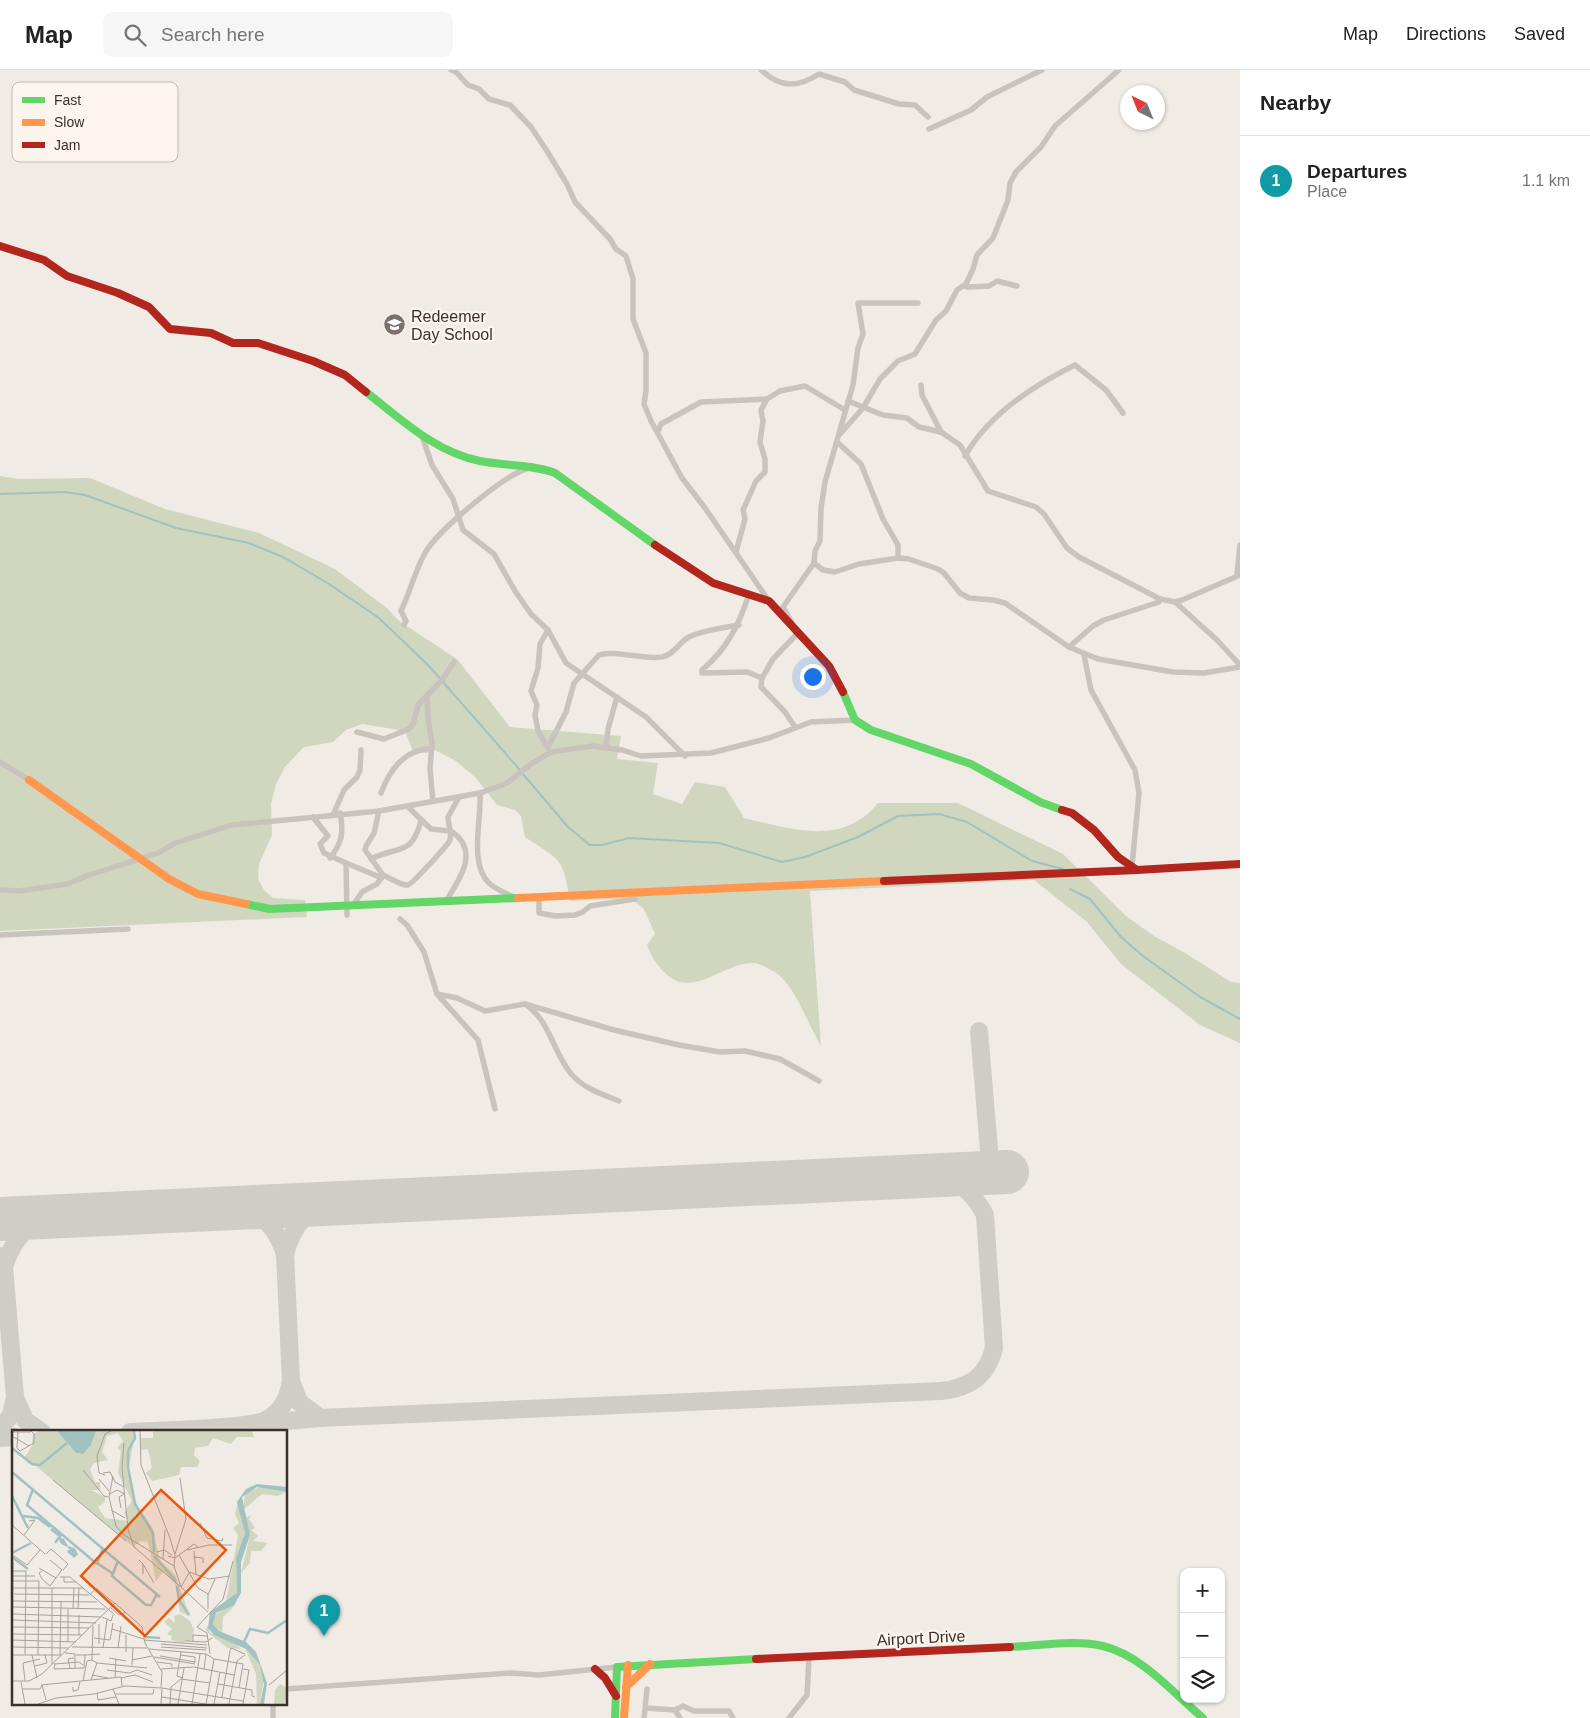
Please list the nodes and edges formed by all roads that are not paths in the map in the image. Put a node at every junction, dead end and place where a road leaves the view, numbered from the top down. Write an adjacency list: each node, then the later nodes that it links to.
1 (451, 70): 17 (street)
2 (761, 70): 5 (street)
3 (1042, 70): 6 (street)
4 (1120, 70): 14 (street)
5 (928, 117)
6 (929, 129)
7 (0, 246): 20 (main road)
8 (1017, 286): 9 (street)
9 (967, 287)
10 (918, 303): 13 (street)
11 (921, 385): 18 (street)
12 (766, 399): 15 (street); 17 (street); 26 (street)
13 (848, 401): 14 (street); 15 (street)
14 (863, 408): 18 (street); 19 (street)
15 (845, 410): 19 (street)
16 (1123, 413): 22 (street)
17 (658, 431): 26 (street)
18 (941, 432): 22 (street)
19 (840, 434): 21 (street)
20 (422, 436): 23 (main road); 24 (street)
21 (838, 442): 27 (street); 28 (street)
22 (965, 456): 31 (street)
23 (531, 467): 24 (street); 30 (main road)
24 (460, 516): 34 (street); 36 (street)
25 (1240, 545): 29 (street)
26 (736, 552): 32 (street)
27 (898, 558): 28 (street); 38 (street)
28 (814, 564): 37 (street)
29 (1238, 575): 33 (street)
30 (749, 594): 32 (main road); 35 (street)
31 (1160, 599): 33 (street); 38 (street)
32 (769, 601): 37 (main road)
33 (1175, 602): 41 (street)
34 (404, 625)
35 (739, 625): 42 (street); 43 (street)
36 (548, 630): 42 (street); 51 (street)
37 (797, 632): 43 (street); 46 (main road)
38 (1069, 647): 39 (street)
39 (1084, 655): 41 (street); 71 (street)
40 (454, 662): 44 (street)
41 (1240, 666)
42 (581, 674): 45 (street); 51 (street)
43 (762, 678): 47 (street)
44 (427, 695): 48 (street); 50 (street)
45 (617, 698): 49 (street); 53 (street)
46 (855, 720): 47 (street); 71 (main road)
47 (795, 727): 53 (street)
48 (357, 732)
49 (606, 747): 51 (street); 53 (street)
50 (432, 748): 57 (street); 59 (street)
51 (549, 749): 56 (street)
52 (361, 750): 62 (street)
53 (686, 756)
54 (0, 762): 55 (street)
55 (29, 780): 68 (main road)
56 (480, 793): 58 (street); 74 (street)
57 (381, 794)
58 (459, 797): 59 (street); 65 (street)
59 (433, 801): 60 (street)
60 (408, 807): 61 (street); 64 (street)
61 (380, 811): 62 (street); 67 (street)
62 (337, 814): 63 (street); 66 (street)
63 (313, 817): 66 (street); 68 (street)
64 (421, 821): 65 (street); 67 (street)
65 (451, 831): 72 (street); 76 (street)
66 (330, 858): 69 (street)
67 (371, 859): 72 (street)
68 (139, 860): 73 (street); 78 (main road)
69 (346, 863): 72 (street); 78 (street)
70 (1240, 864): 71 (main road)
71 (1135, 868): 74 (main road)
72 (383, 877): 78 (street)
73 (0, 890)
74 (516, 898): 76 (main road)
75 (634, 899): 77 (street)
76 (446, 901): 78 (main road)
77 (539, 902)
78 (351, 904): 79 (street)
79 (347, 915)
80 (400, 919): 83 (street)
81 (128, 929): 82 (street)
82 (0, 935)
83 (437, 994): 84 (street); 87 (street)
84 (525, 1004): 85 (street); 86 (street)
85 (819, 1081)
86 (619, 1101)
87 (495, 1109)
88 (809, 1658): 89 (main road, Airport Drive); 104 (street); 105 (main road, Airport Drive)
89 (650, 1664): 90 (main road, Airport Drive); 93 (main road)
90 (628, 1665): 91 (main road, Airport Drive); 93 (main road)
91 (617, 1667): 92 (street); 96 (main road)
92 (595, 1669): 95 (street); 96 (main road)
93 (626, 1688): 100 (main road)
94 (647, 1688): 97 (street)
95 (288, 1689)
96 (616, 1696): 99 (main road)
97 (646, 1708): 98 (street); 101 (street)
98 (675, 1710): 102 (street); 103 (street)
99 (615, 1718)
100 (624, 1718)
101 (644, 1718)
102 (680, 1718)
103 (733, 1718)
104 (789, 1718)
105 (1202, 1718)

